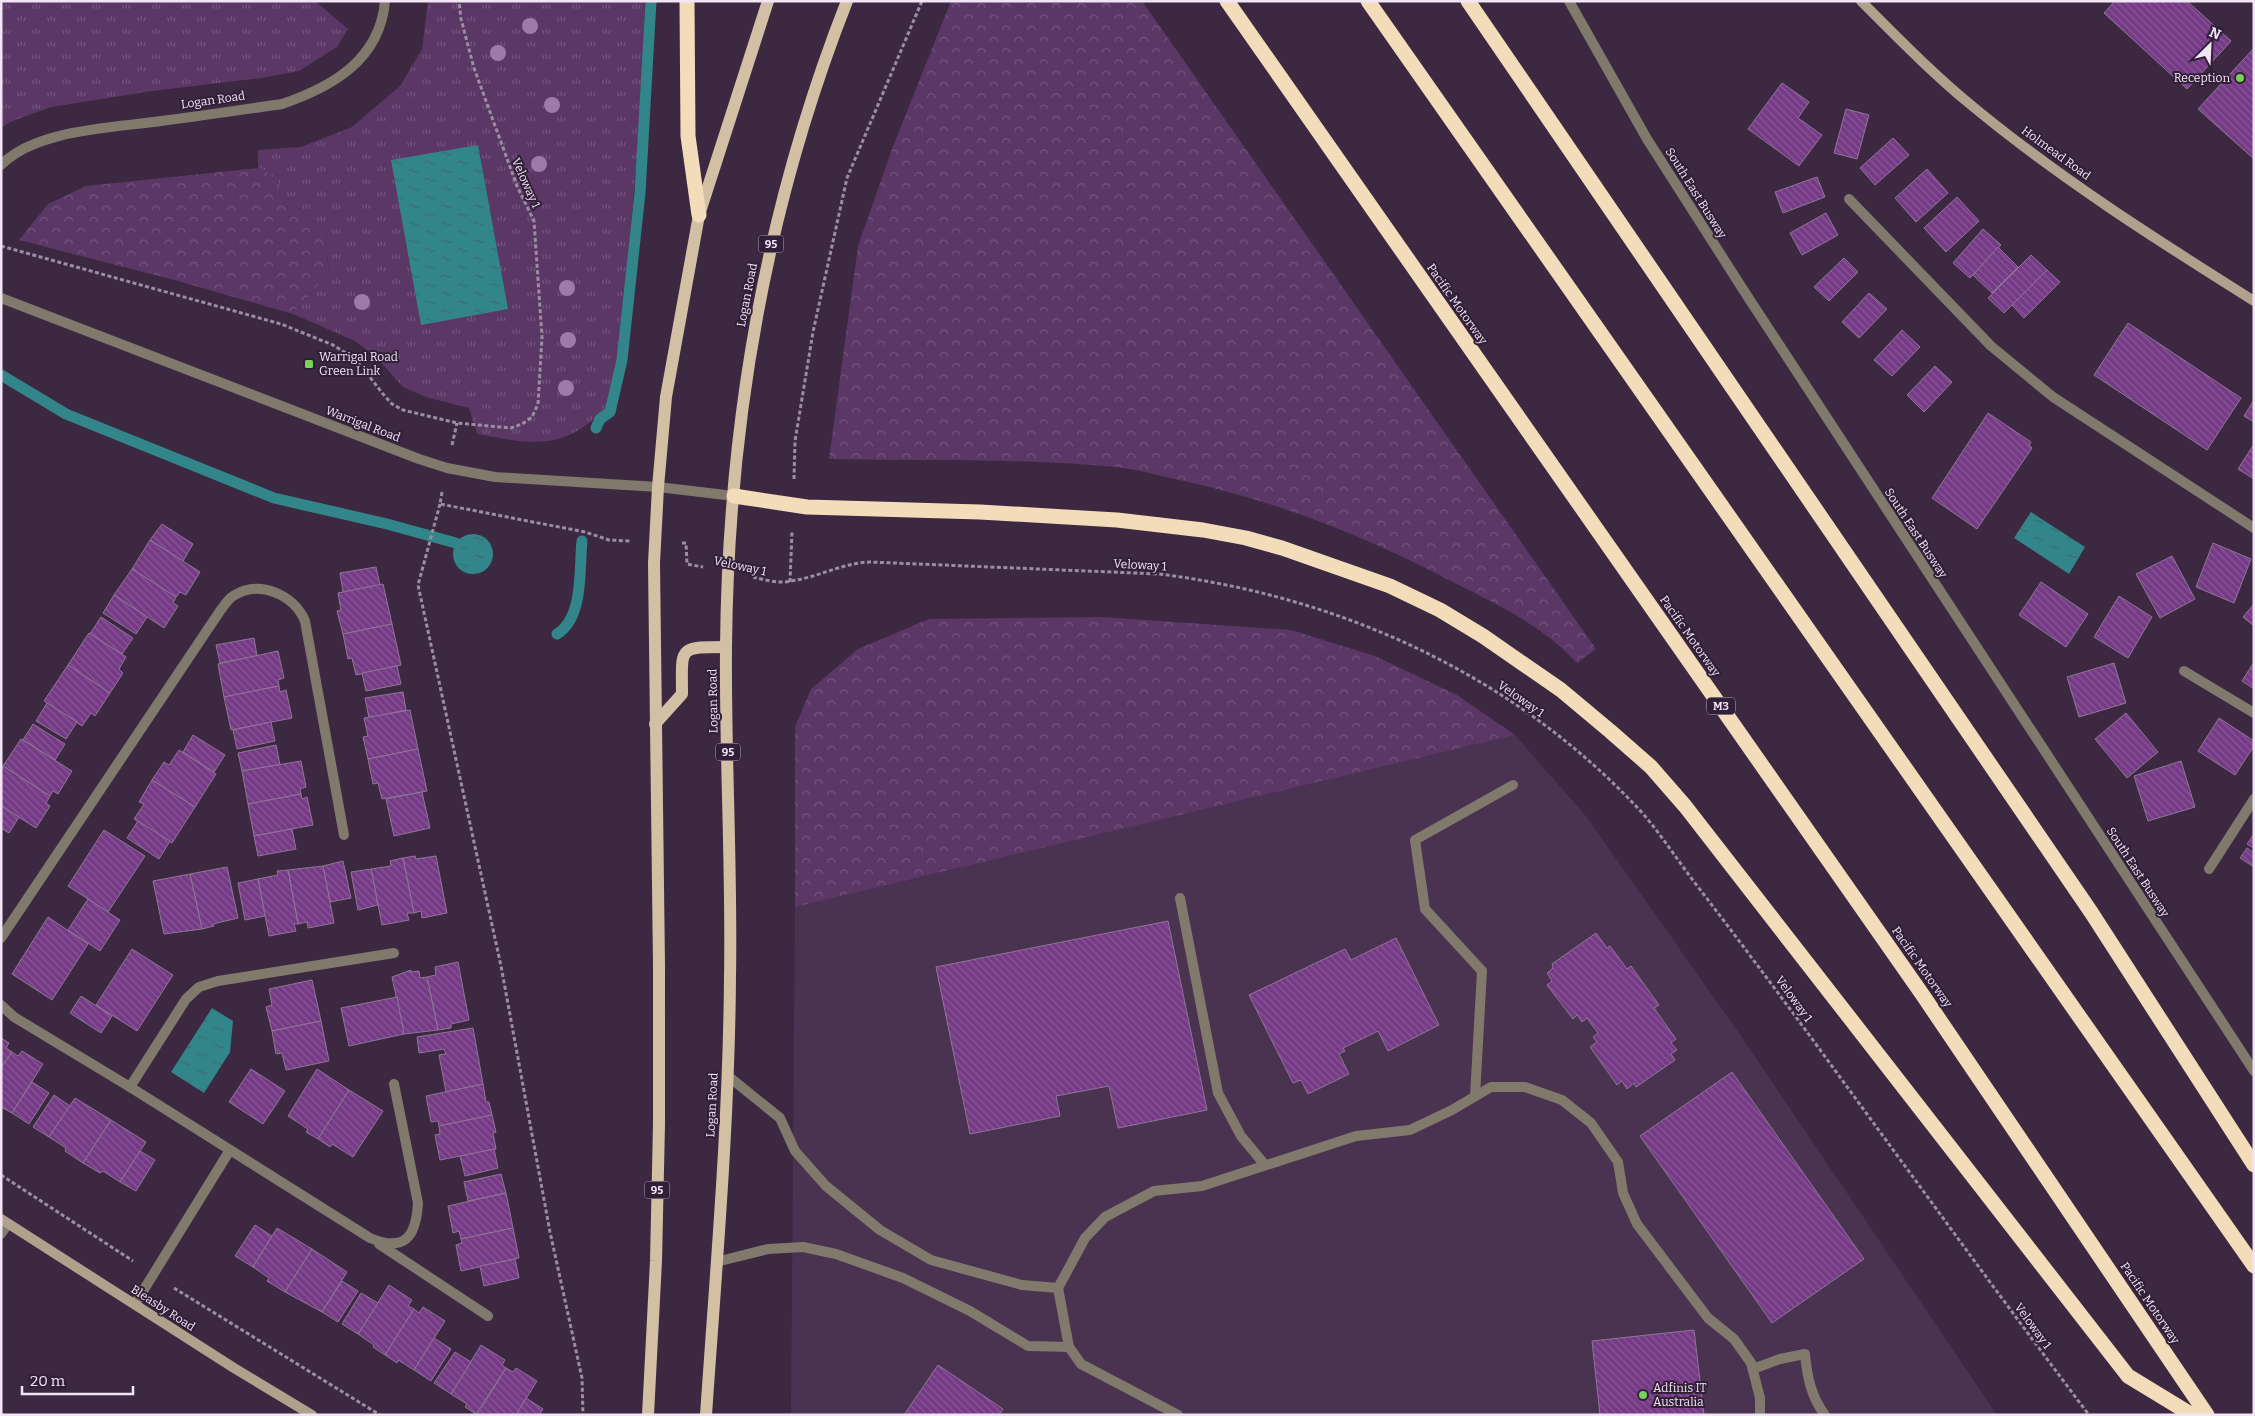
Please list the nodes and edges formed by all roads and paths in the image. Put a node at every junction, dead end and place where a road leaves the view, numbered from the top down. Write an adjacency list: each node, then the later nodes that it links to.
1 (385, 1): 12 (street, Logan Road)
2 (459, 1): 18 (path, Veloway 1)
3 (687, 1): 14 (highway)
4 (768, 1): 14 (main road, 95)
5 (847, 1): 21 (main road, Logan Road / 95)
6 (922, 1): 23 (path)
7 (1227, 1): 70 (highway, Pacific Motorway / M3)
8 (1368, 1): 53 (highway)
9 (1468, 1): 47 (highway)
10 (1568, 1): 40 (street, South East Busway)
11 (1861, 1): 17 (street, Holmead Road)
12 (1, 165)
13 (1849, 199): 24 (street)
14 (698, 215): 20 (main road, 95)
15 (1, 246): 18 (path, Veloway 1)
16 (1, 298): 19 (street, Warrigal Road)
17 (2254, 301)
18 (457, 423): 19 (path)
19 (448, 468): 20 (street, Warrigal Road); 22 (path)
20 (658, 487): 21 (street, Warrigal Road); 25 (main road, 95)
21 (734, 496): 23 (highway); 26 (main road, Logan Road / 95)
22 (440, 504): 25 (path, Veloway 1); 62 (path)
23 (793, 505): 27 (path); 69 (highway)
24 (2254, 528)
25 (655, 542): 26 (path, Veloway 1); 31 (main road, 95)
26 (729, 572): 27 (path, Veloway 1); 28 (main road, Logan Road / 95)
27 (790, 582): 68 (path, Veloway 1)
28 (726, 647): 31 (main road); 41 (main road, Logan Road / 95)
29 (2184, 671): 30 (street)
30 (2254, 713)
31 (655, 724): 63 (main road, 95)
32 (1513, 785): 44 (street)
33 (2254, 799): 35 (street)
34 (344, 835): 37 (street)
35 (2209, 869)
36 (1180, 898): 46 (street)
37 (1, 938)
38 (394, 953): 43 (street)
39 (1, 1004): 43 (street)
40 (2254, 1071)
41 (728, 1076): 52 (main road, Logan Road / 95); 55 (street)
42 (394, 1084): 51 (street)
43 (130, 1087): 45 (street)
44 (1475, 1096): 46 (street); 59 (street)
45 (230, 1150): 51 (street); 54 (street)
46 (1265, 1165): 55 (street)
47 (2254, 1165)
48 (1, 1175): 54 (path)
49 (5, 1221): 50 (street); 56 (street, Bleasby Road)
50 (1, 1234)
51 (370, 1238): 57 (street)
52 (716, 1262): 58 (street); 64 (main road, Logan Road / 95)
53 (2254, 1266)
54 (153, 1274): 56 (street); 61 (path)
55 (1058, 1288): 58 (street)
56 (135, 1304): 60 (street, Bleasby Road)
57 (488, 1316)
58 (1069, 1347): 65 (street)
59 (1753, 1369): 66 (street); 67 (street)
60 (312, 1415)
61 (380, 1415)
62 (583, 1415)
63 (648, 1415)
64 (706, 1415)
65 (1178, 1415)
66 (1760, 1415)
67 (1825, 1415)
68 (2089, 1415)
69 (2192, 1415)
70 (2208, 1415)

